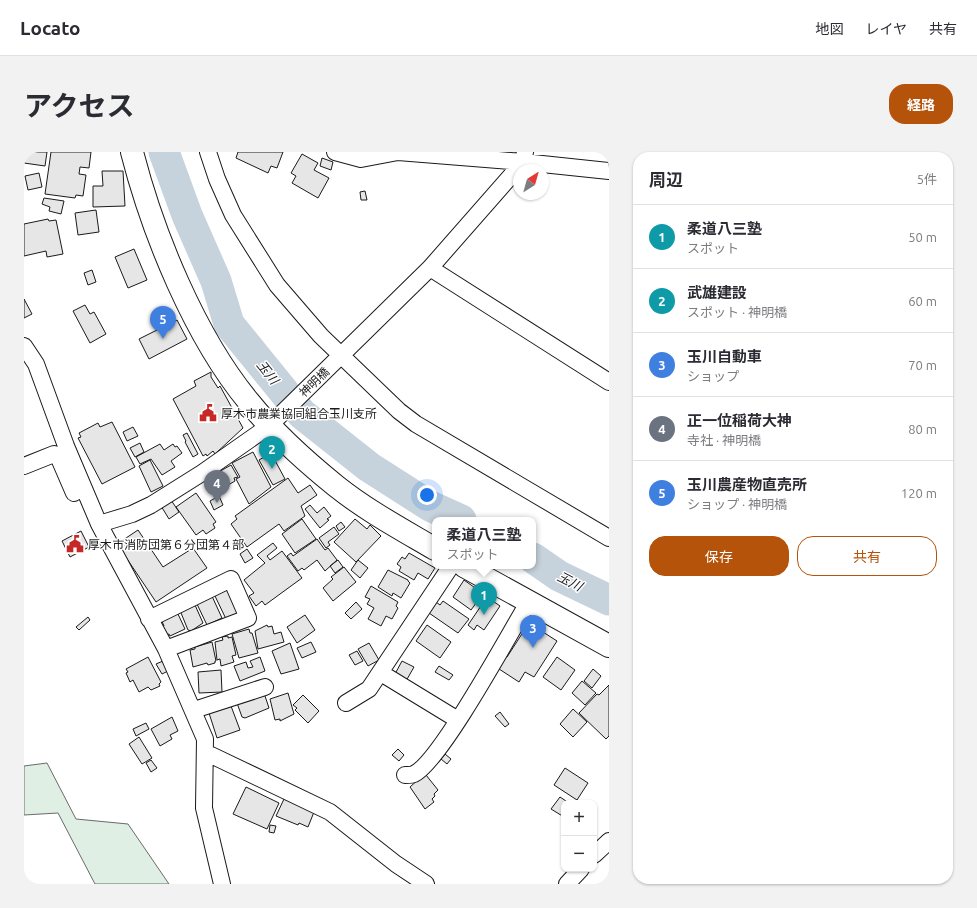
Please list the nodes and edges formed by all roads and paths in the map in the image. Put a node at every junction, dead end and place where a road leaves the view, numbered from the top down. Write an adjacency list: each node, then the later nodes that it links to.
1 (132, 152): 10 (street)
2 (208, 152): 8 (street)
3 (335, 152): 4 (street)
4 (524, 157): 5 (street); 6 (street, 神明橋)
5 (609, 171)
6 (430, 268): 8 (street, 神明橋); 9 (street)
7 (24, 346): 12 (street)
8 (338, 358): 10 (street, 神明橋); 14 (street)
9 (609, 382)
10 (273, 423): 13 (street, 神明橋); 15 (street)
11 (24, 466): 12 (street)
12 (88, 499): 13 (street)
13 (99, 524): 19 (street)
14 (609, 538)
15 (432, 547)
16 (449, 569): 22 (street)
17 (469, 569): 18 (street)
18 (528, 601): 20 (street); 26 (street)
19 (150, 619): 21 (street); 21 (street)
20 (609, 646)
21 (166, 649): 25 (street)
22 (381, 673): 24 (street); 26 (street)
23 (265, 687): 25 (street)
24 (346, 703)
25 (194, 710): 27 (street)
26 (458, 720): 28 (street)
27 (206, 754): 32 (street); 33 (street)
28 (405, 775)
29 (609, 841): 30 (street)
30 (597, 852)
31 (578, 872): 34 (street)
32 (222, 884)
33 (426, 884)
34 (567, 884)

